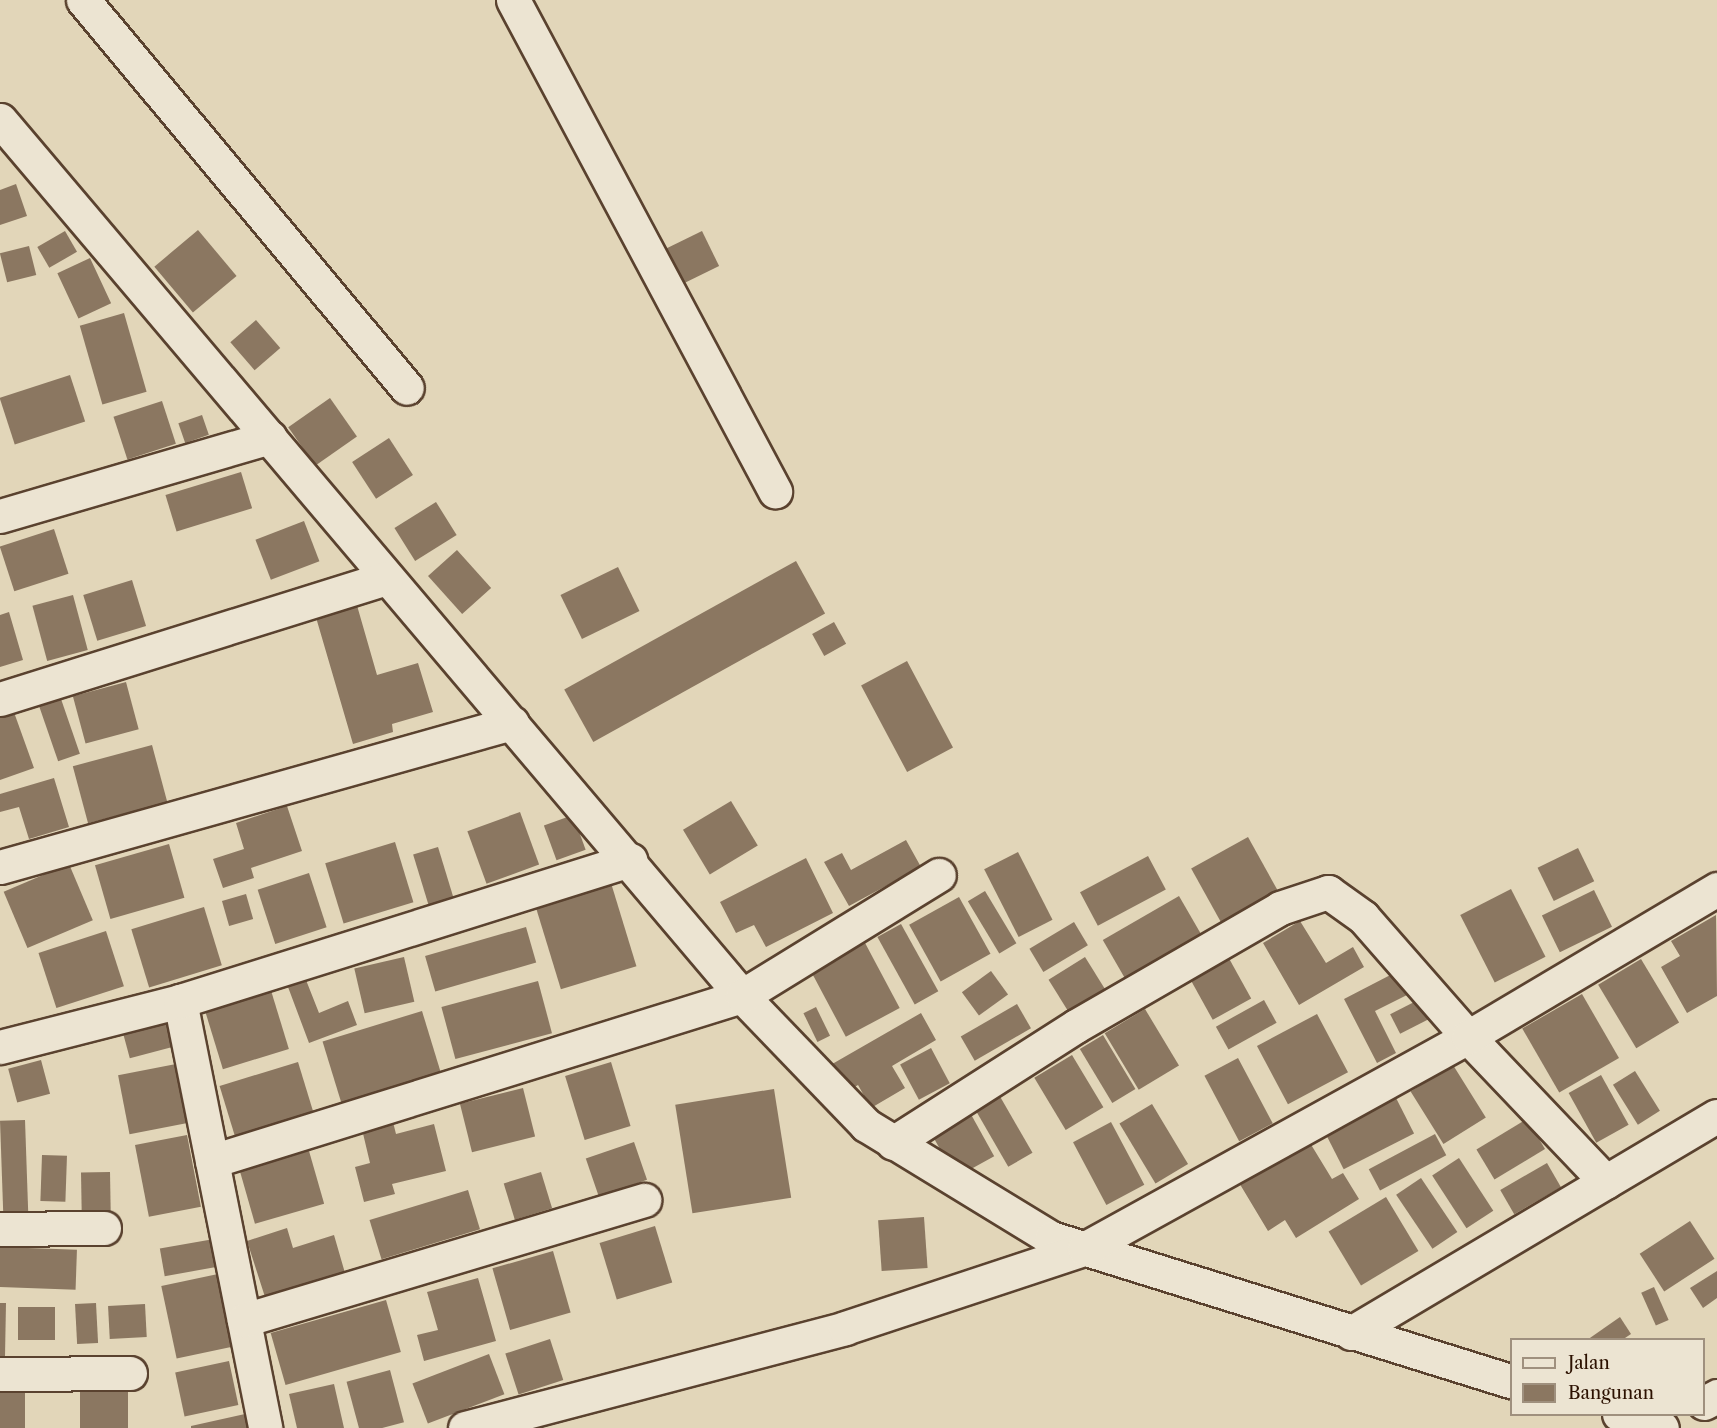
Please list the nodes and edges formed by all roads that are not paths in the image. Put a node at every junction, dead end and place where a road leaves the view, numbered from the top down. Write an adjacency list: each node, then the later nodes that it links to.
1 (83, 0): 4 (street)
2 (513, 0): 6 (street)
3 (0, 120): 5 (street)
4 (407, 388)
5 (270, 437): 7 (street); 8 (street)
6 (775, 491)
7 (0, 516)
8 (386, 578): 9 (street); 10 (street)
9 (0, 699)
10 (512, 723): 11 (street); 12 (street)
11 (630, 860): 15 (street); 16 (street)
12 (0, 867)
13 (939, 875): 15 (street)
14 (1717, 889): 17 (street)
15 (742, 996): 20 (street); 21 (street)
16 (180, 1001): 18 (street); 21 (street)
17 (1468, 1037): 20 (street); 22 (street); 26 (street)
18 (0, 1047)
19 (1717, 1116): 22 (street)
20 (893, 1143): 26 (street)
21 (212, 1161): 27 (street)
22 (1605, 1182): 28 (street)
23 (644, 1200): 27 (street)
24 (104, 1228): 25 (street)
25 (0, 1229)
26 (1084, 1249): 28 (street); 35 (street)
27 (244, 1320): 34 (street)
28 (1351, 1333): 31 (street)
29 (130, 1373): 30 (street)
30 (0, 1374)
31 (1510, 1381)
32 (1630, 1416): 33 (street)
33 (1667, 1423)
34 (265, 1428)
35 (465, 1428)

